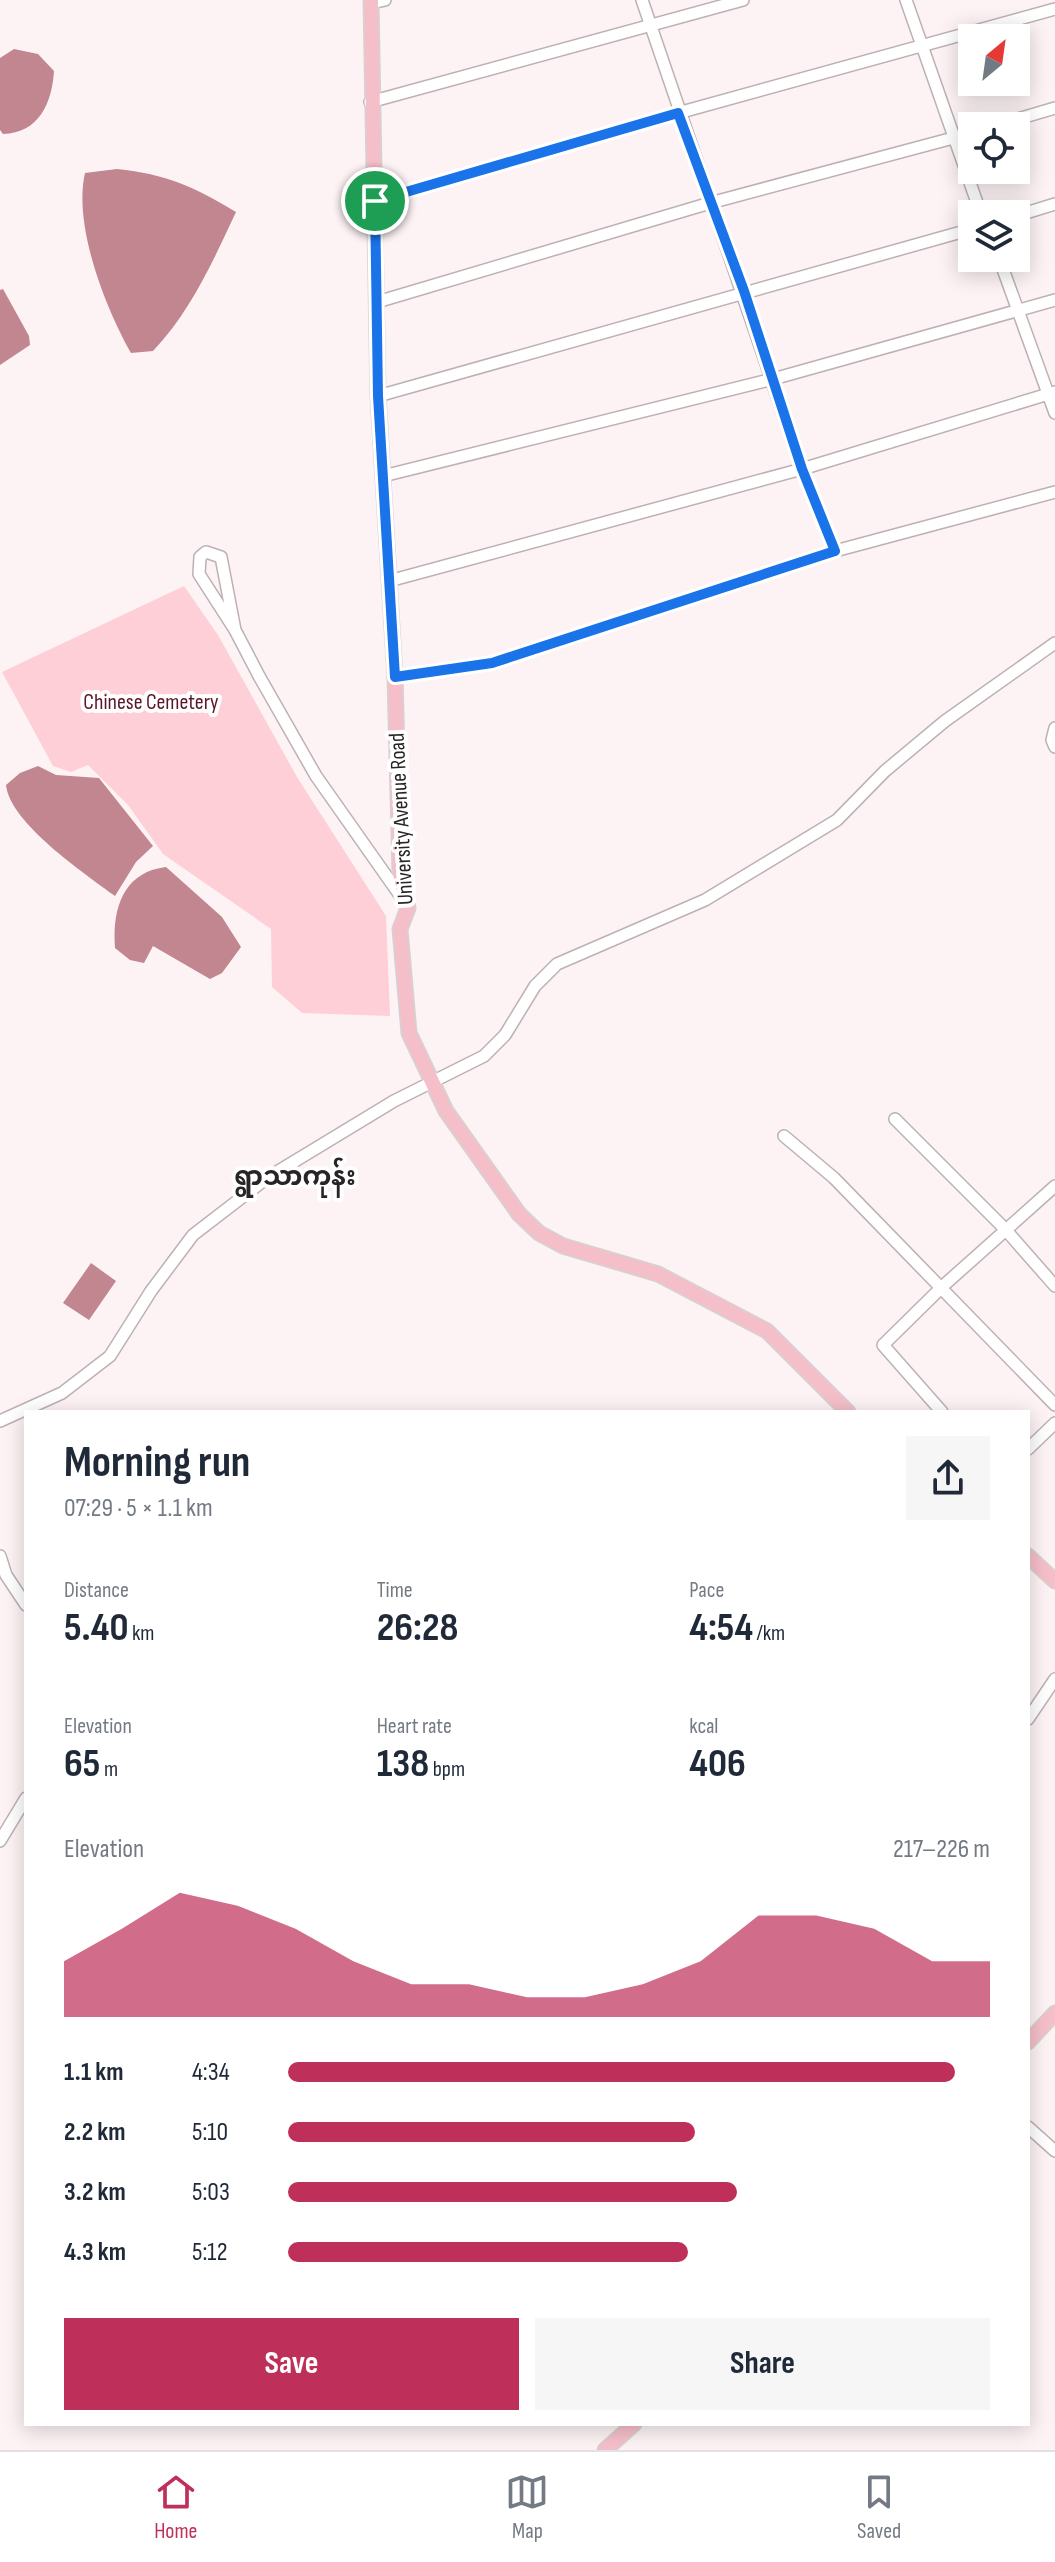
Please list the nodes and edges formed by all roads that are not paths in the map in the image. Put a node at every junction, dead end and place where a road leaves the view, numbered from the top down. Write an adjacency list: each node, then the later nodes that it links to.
1 (642, 0): 6 (street)
2 (743, 0): 6 (street)
3 (906, 0): 7 (street)
4 (376, 1): 8 (main road, University Avenue Road)
5 (1055, 9): 7 (street)
6 (649, 26): 8 (street); 10 (street)
7 (922, 48): 10 (street); 13 (street)
8 (370, 102): 15 (main road, University Avenue Road)
9 (1055, 108): 11 (street)
10 (678, 113): 15 (street); 16 (street)
11 (1030, 115)
12 (958, 137): 13 (street)
13 (953, 138): 14 (street); 16 (street)
14 (976, 200)
15 (375, 201): 23 (main road, University Avenue Road)
16 (710, 203): 21 (street); 23 (street)
17 (1055, 204): 18 (street)
18 (1030, 212)
19 (958, 233): 21 (street)
20 (1005, 272): 24 (street)
21 (744, 291): 25 (street); 27 (street)
22 (1055, 300): 24 (street)
23 (377, 302): 27 (main road, University Avenue Road)
24 (1020, 311): 25 (street); 26 (street)
25 (773, 379): 29 (street); 30 (street)
26 (1052, 393): 28 (street); 29 (street)
27 (378, 396): 30 (main road, University Avenue Road)
28 (1055, 413)
29 (802, 469): 32 (street); 33 (street)
30 (383, 476): 33 (main road, University Avenue Road)
31 (1055, 492): 32 (street)
32 (835, 551): 36 (street)
33 (389, 581): 36 (main road, University Avenue Road)
34 (235, 630): 34 (street); 39 (street)
35 (1055, 643): 40 (street)
36 (395, 677): 39 (main road, University Avenue Road)
37 (1055, 728): 38 (street)
38 (1055, 747)
39 (408, 908): 40 (main road, University Avenue Road)
40 (431, 1084): 48 (street); 50 (main road, University Avenue Road)
41 (895, 1119): 44 (street)
42 (784, 1136): 45 (street)
43 (1055, 1186): 44 (street)
44 (1005, 1229): 45 (street); 46 (street)
45 (943, 1286): 47 (street); 51 (street)
46 (1055, 1286)
47 (1055, 1405)
48 (24, 1410)
49 (24, 1410): 52 (street)
50 (846, 1410)
51 (940, 1410)
52 (0, 1421)
53 (1055, 1423): 54 (street)
54 (1030, 1447)
55 (0, 1556): 58 (street)
56 (1030, 1558): 57 (main road)
57 (1055, 1581)
58 (24, 1602)
59 (1055, 1679): 60 (street)
60 (1030, 1716)
61 (24, 1801): 62 (street)
62 (0, 1841)
63 (1055, 2013): 64 (main road)
64 (1030, 2040)
65 (1030, 2129): 66 (street)
66 (1055, 2151)
67 (632, 2426): 68 (main road)
68 (605, 2450)

